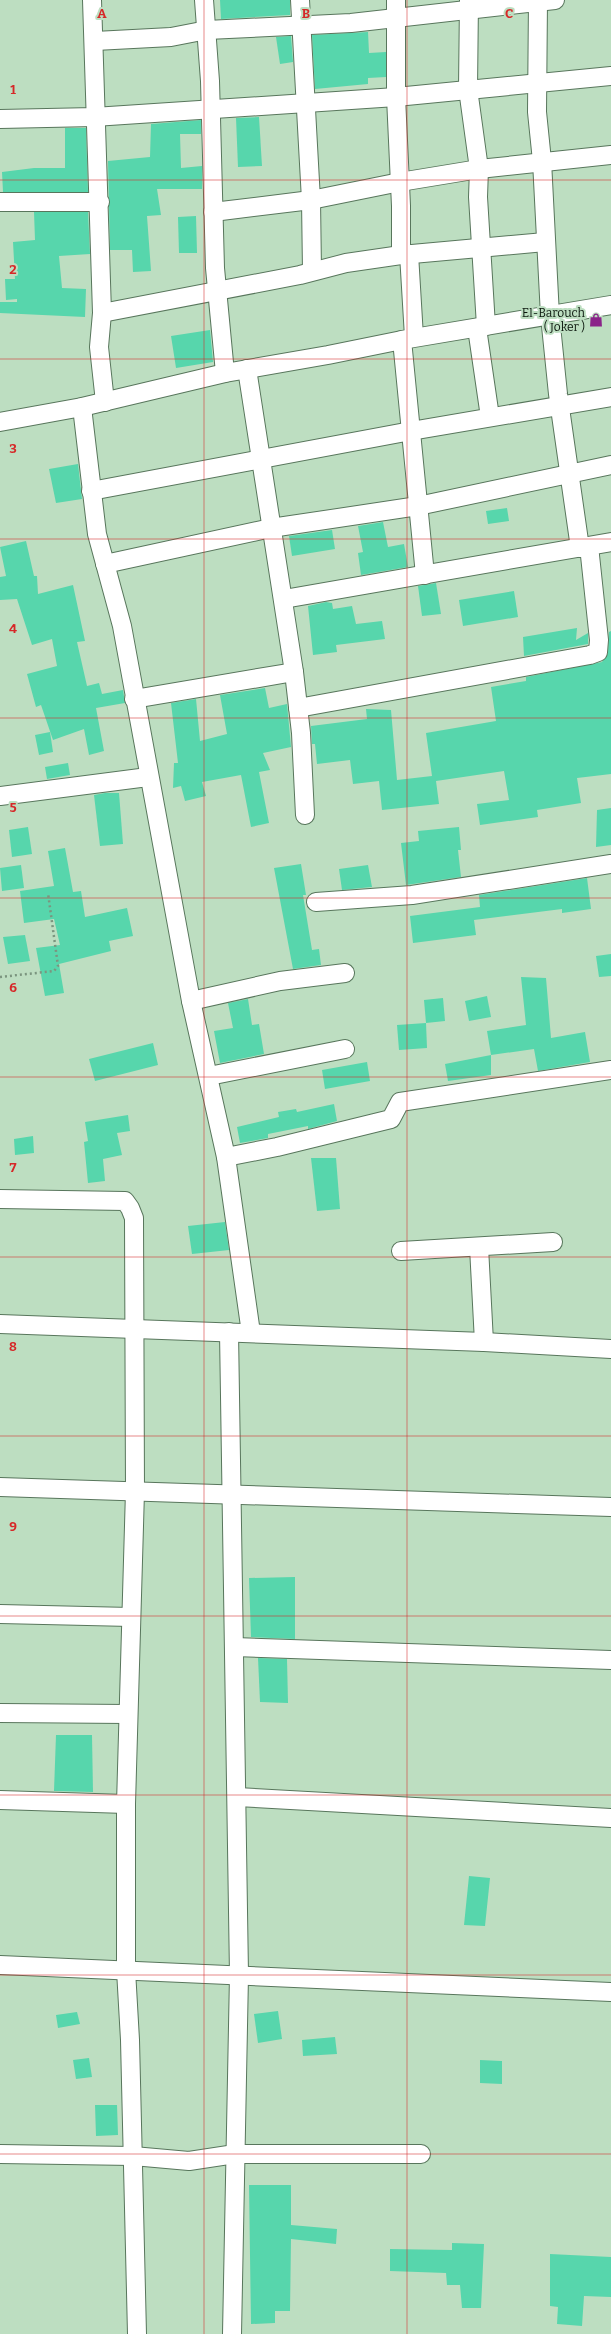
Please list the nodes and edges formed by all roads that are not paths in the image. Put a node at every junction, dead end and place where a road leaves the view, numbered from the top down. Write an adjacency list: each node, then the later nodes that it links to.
1 (92, 0): 9 (street)
2 (204, 0): 8 (street)
3 (300, 0): 7 (street)
4 (544, 1): 5 (street); 11 (street)
5 (469, 5): 6 (street); 12 (street)
6 (397, 9): 7 (street); 13 (street)
7 (302, 26): 8 (street); 14 (street)
8 (207, 30): 9 (street); 15 (street)
9 (95, 41): 16 (street)
10 (611, 76): 11 (street)
11 (538, 84): 12 (street); 19 (street)
12 (468, 89): 13 (street); 20 (street)
13 (396, 97): 14 (street); 21 (street)
14 (305, 102): 15 (street); 22 (street)
15 (211, 110): 16 (street); 25 (street)
16 (94, 117): 17 (street); 24 (street)
17 (0, 120)
18 (611, 155): 19 (street)
19 (542, 161): 20 (street); 26 (street)
20 (479, 169): 21 (street); 27 (street)
21 (400, 182): 22 (street); 28 (street)
22 (311, 200): 25 (street); 29 (street)
23 (0, 202): 24 (street)
24 (100, 202): 32 (street)
25 (213, 212): 30 (street)
26 (545, 242): 27 (street); 33 (street)
27 (481, 248): 28 (street); 34 (street)
28 (405, 254): 29 (street); 35 (street)
29 (312, 271): 30 (street)
30 (217, 291): 32 (street); 37 (street)
31 (611, 305): 33 (street)
32 (102, 313): 39 (street)
33 (550, 316): 34 (street); 40 (street)
34 (482, 327): 35 (street); 42 (street)
35 (408, 338): 36 (street); 44 (street)
36 (247, 369): 37 (street); 45 (street)
37 (225, 373): 39 (street)
38 (611, 397): 40 (street)
39 (104, 402): 41 (street)
40 (559, 405): 42 (street); 47 (street)
41 (82, 407): 43 (street); 48 (street)
42 (490, 417): 44 (street)
43 (0, 422)
44 (411, 431): 45 (street); 49 (street)
45 (261, 461): 48 (street); 50 (street)
46 (611, 465): 47 (street)
47 (569, 474): 49 (street); 52 (street)
48 (92, 491): 53 (street)
49 (418, 506): 50 (street); 54 (street)
50 (271, 528): 53 (street); 55 (street)
51 (611, 542): 52 (street)
52 (585, 547): 54 (street); 58 (street)
53 (105, 564): 57 (street)
54 (425, 575): 55 (street)
55 (284, 600): 56 (street)
56 (294, 672): 57 (street); 58 (street)
57 (134, 698): 59 (street)
58 (298, 708): 61 (street)
59 (148, 777): 60 (street); 65 (street)
60 (0, 796)
61 (305, 815)
62 (611, 864): 63 (street)
63 (316, 902)
64 (345, 973): 65 (street)
65 (191, 1001): 68 (street)
66 (345, 1049): 68 (street)
67 (611, 1070): 69 (street)
68 (210, 1076): 69 (street)
69 (226, 1157): 77 (street)
70 (0, 1199): 75 (street)
71 (553, 1242): 72 (street)
72 (479, 1246): 73 (street); 78 (street)
73 (401, 1251)
74 (0, 1324): 75 (street)
75 (134, 1328): 76 (street); 81 (street)
76 (229, 1332): 77 (street); 82 (street)
77 (251, 1333): 78 (street)
78 (484, 1342): 79 (street)
79 (611, 1349)
80 (0, 1487): 81 (street)
81 (134, 1491): 82 (street); 85 (street)
82 (231, 1494): 83 (street); 86 (street)
83 (611, 1507)
84 (0, 1614): 85 (street)
85 (131, 1617): 89 (street)
86 (234, 1647): 87 (street); 90 (street)
87 (611, 1660)
88 (0, 1713): 89 (street)
89 (128, 1714): 92 (street)
90 (237, 1797): 93 (street); 96 (street)
91 (0, 1800): 92 (street)
92 (126, 1804): 95 (street)
93 (611, 1818)
94 (0, 1965): 95 (street)
95 (126, 1970): 96 (street); 101 (street)
96 (238, 1975): 97 (street); 99 (street)
97 (611, 1992)
98 (0, 2154): 101 (street)
99 (235, 2154): 100 (street); 101 (street); 103 (street)
100 (421, 2154)
101 (133, 2156): 102 (street)
102 (137, 2334)
103 (232, 2334)

